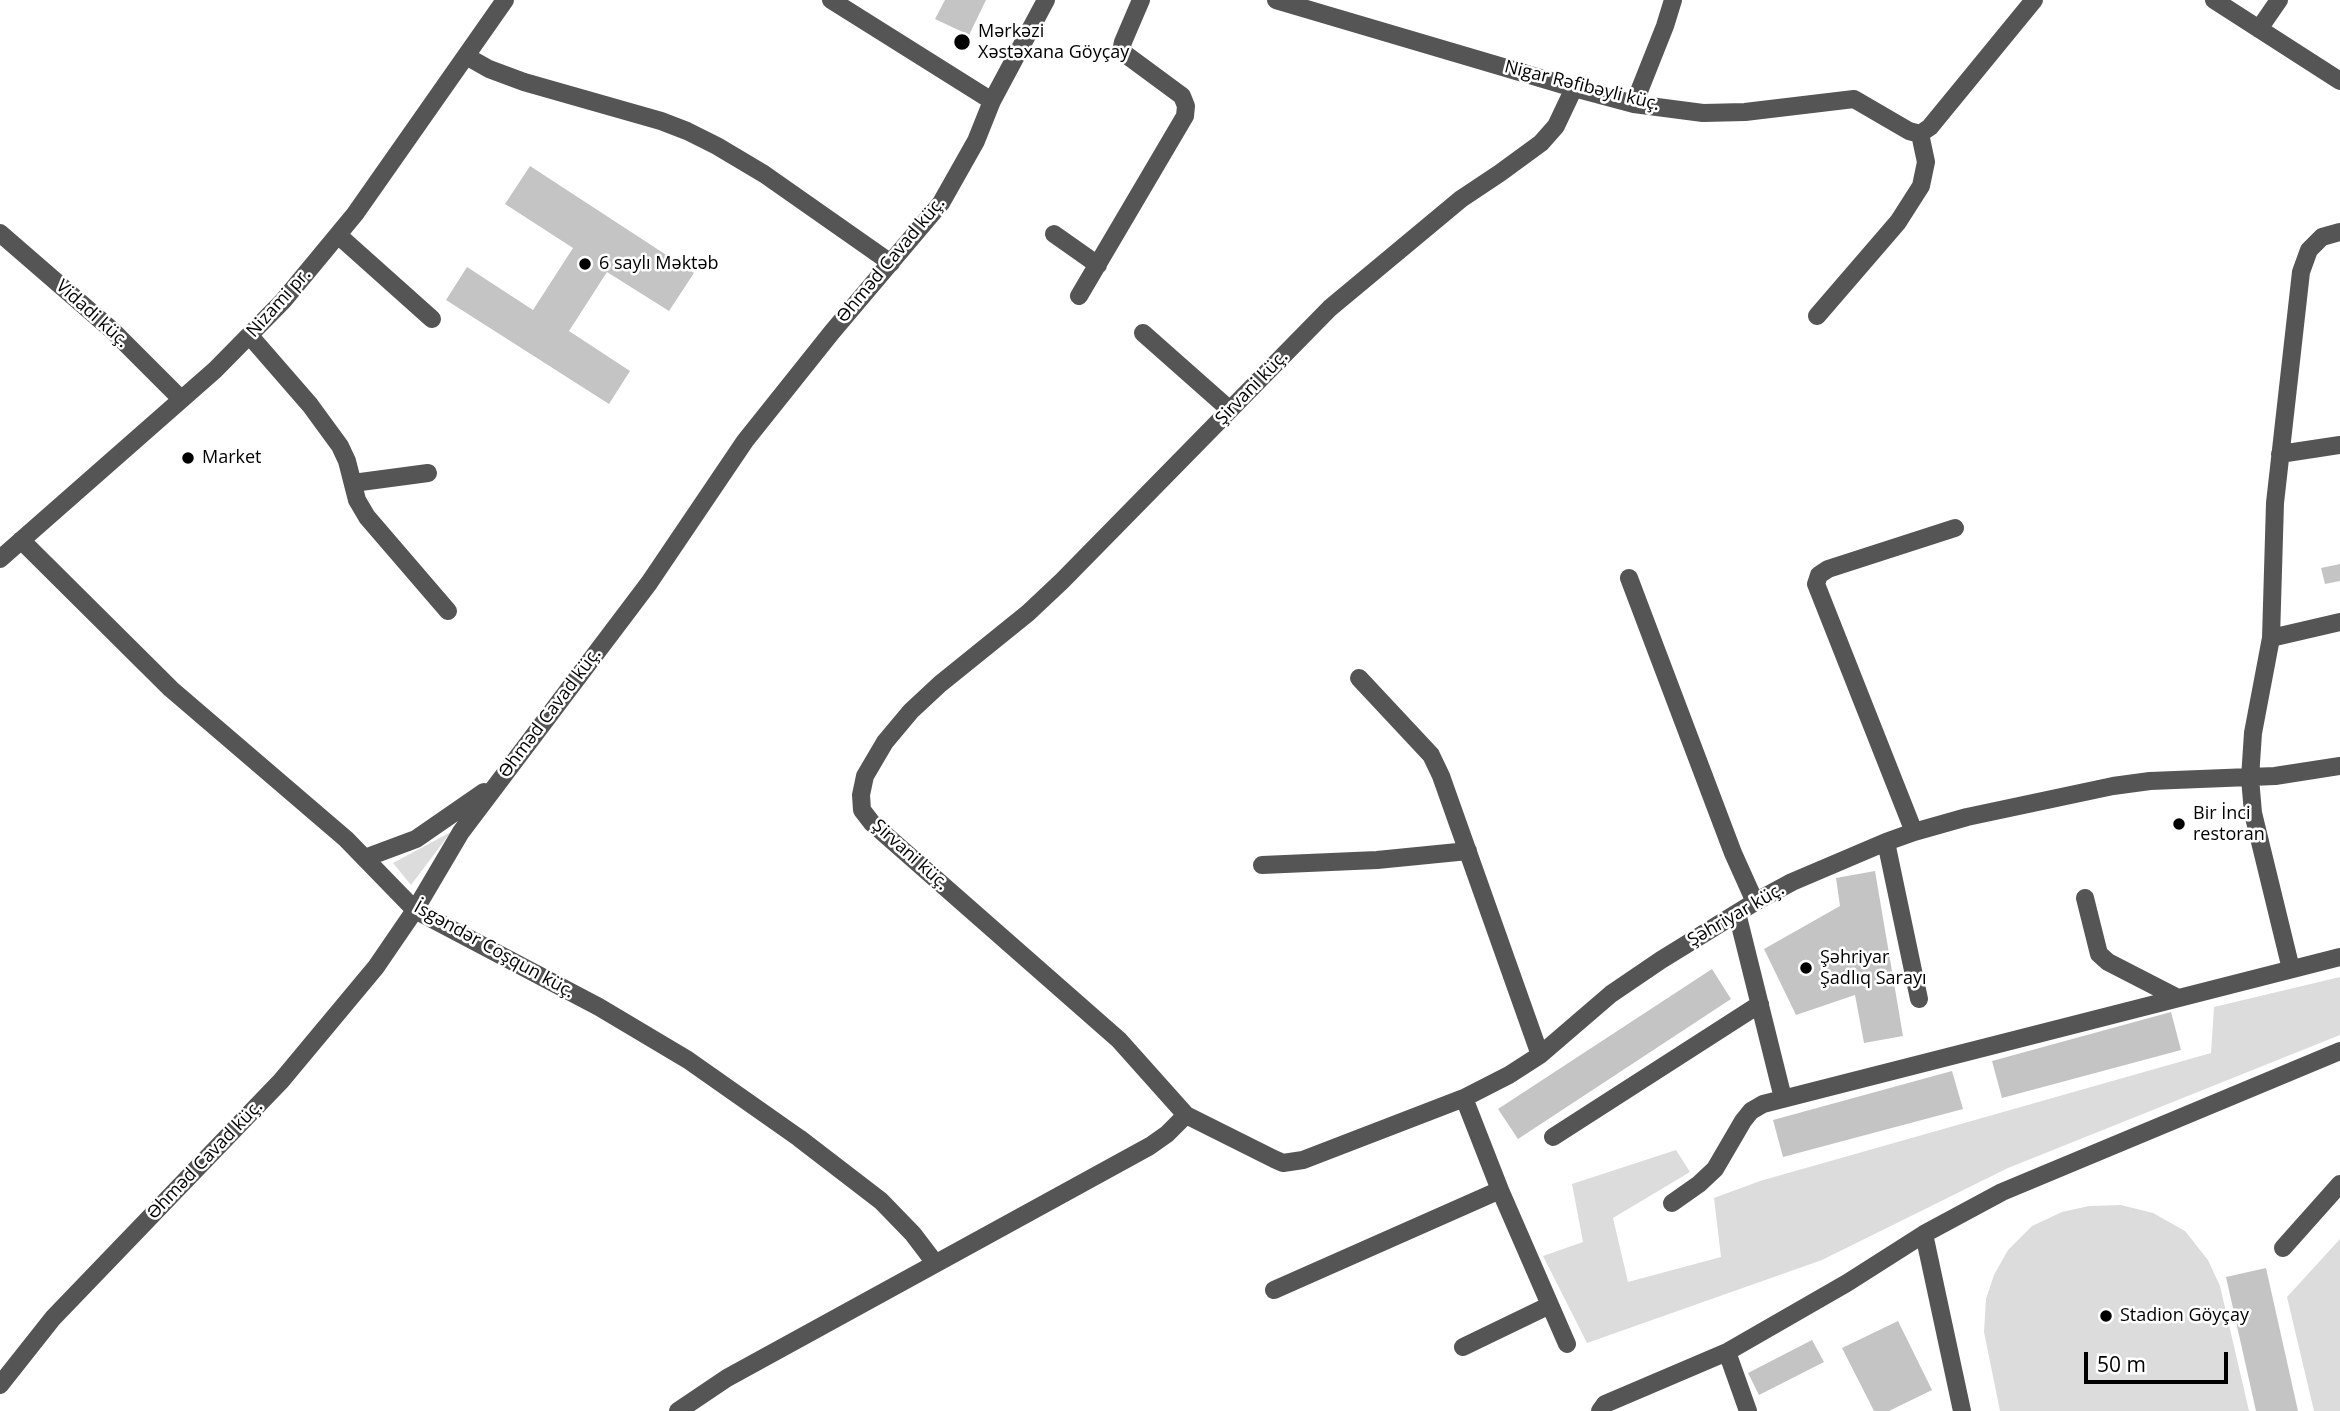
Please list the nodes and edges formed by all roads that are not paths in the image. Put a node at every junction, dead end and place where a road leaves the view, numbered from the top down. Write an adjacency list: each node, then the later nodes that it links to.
1 (505, 0): 12 (street, Nizami pr.)
2 (831, 0): 15 (street)
3 (1046, 0): 15 (street, Əhməd Cavad küç.)
4 (1141, 0): 23 (street)
5 (1276, 0): 10 (street, Nigar Rəfibəyli küç.)
6 (1672, 0): 16 (street)
7 (2034, 0): 17 (street)
8 (2214, 0): 11 (street)
9 (2279, 0): 11 (street)
10 (1315, 6): 14 (street, Nigar Rəfibəyli küç.)
11 (2259, 29): 13 (street)
12 (466, 55): 21 (street, Nizami pr.); 22 (street)
13 (2340, 80)
14 (1574, 88): 16 (street, Nigar Rəfibəyli küç.); 30 (street, Şirvani küç.)
15 (992, 101): 22 (street, Əhməd Cavad küç.)
16 (1634, 104): 17 (street, Nigar Rəfibəyli küç.)
17 (1920, 134): 25 (street)
18 (2340, 232): 32 (street)
19 (0, 233): 29 (street, Vidadi küç.)
20 (1054, 234): 23 (street)
21 (338, 235): 26 (street); 28 (street, Nizami pr.)
22 (891, 263): 45 (street, Əhməd Cavad küç.)
23 (1098, 265): 24 (street)
24 (1079, 296)
25 (1816, 316)
26 (432, 319)
27 (1143, 333): 30 (street)
28 (250, 336): 29 (street, Nizami pr.); 34 (street)
29 (181, 399): 36 (street, Nizami pr.)
30 (1230, 410): 64 (street, Şirvani küç.)
31 (2340, 445): 32 (street)
32 (2280, 454): 41 (street)
33 (428, 473): 34 (street)
34 (353, 483): 39 (street)
35 (1955, 528): 46 (street)
36 (21, 540): 37 (street, Nizami pr.); 49 (street, İsgəndər Coşqun küç.)
37 (0, 559)
38 (1629, 578): 52 (street)
39 (448, 611)
40 (2340, 622): 41 (street)
41 (2271, 638): 44 (street)
42 (1359, 678): 48 (street)
43 (2340, 766): 44 (street, Şəhriyar küç.)
44 (2250, 778): 46 (street, Şəhriyar küç.); 56 (street)
45 (496, 784): 49 (street); 53 (street, Əhməd Cavad küç.)
46 (1914, 832): 47 (street, Şəhriyar küç.)
47 (1886, 842): 52 (street, Şəhriyar küç.); 58 (street)
48 (1468, 851): 50 (street); 61 (street)
49 (365, 858): 53 (street, İsgəndər Coşqun küç.)
50 (1262, 865)
51 (2085, 898): 57 (street)
52 (1755, 902): 54 (street, Şəhriyar küç.)
53 (415, 910): 71 (street, İsgəndər Coşqun küç.); 77 (street, Əhməd Cavad küç.)
54 (1737, 914): 59 (street); 61 (street, Şəhriyar küç.)
55 (2340, 957): 56 (street)
56 (2291, 969): 57 (street)
57 (2178, 998): 63 (street)
58 (1919, 999)
59 (1760, 1004): 63 (street); 65 (street)
60 (2340, 1051): 69 (street)
61 (1540, 1055): 62 (street, Şəhriyar küç.)
62 (1464, 1098): 64 (street, Şəhriyar küç.); 67 (street)
63 (1783, 1098): 68 (street)
64 (1186, 1115): 71 (street)
65 (1553, 1137)
66 (2340, 1184): 70 (street)
67 (1500, 1190): 72 (street); 73 (street)
68 (1672, 1203)
69 (1924, 1234): 76 (street); 81 (street)
70 (2283, 1248)
71 (934, 1264): 78 (street)
72 (1274, 1290)
73 (1550, 1305): 74 (street); 75 (street)
74 (1567, 1344)
75 (1463, 1347)
76 (1727, 1352): 79 (street); 80 (street)
77 (0, 1385)
78 (678, 1411)
79 (1600, 1411)
80 (1748, 1411)
81 (1962, 1411)

